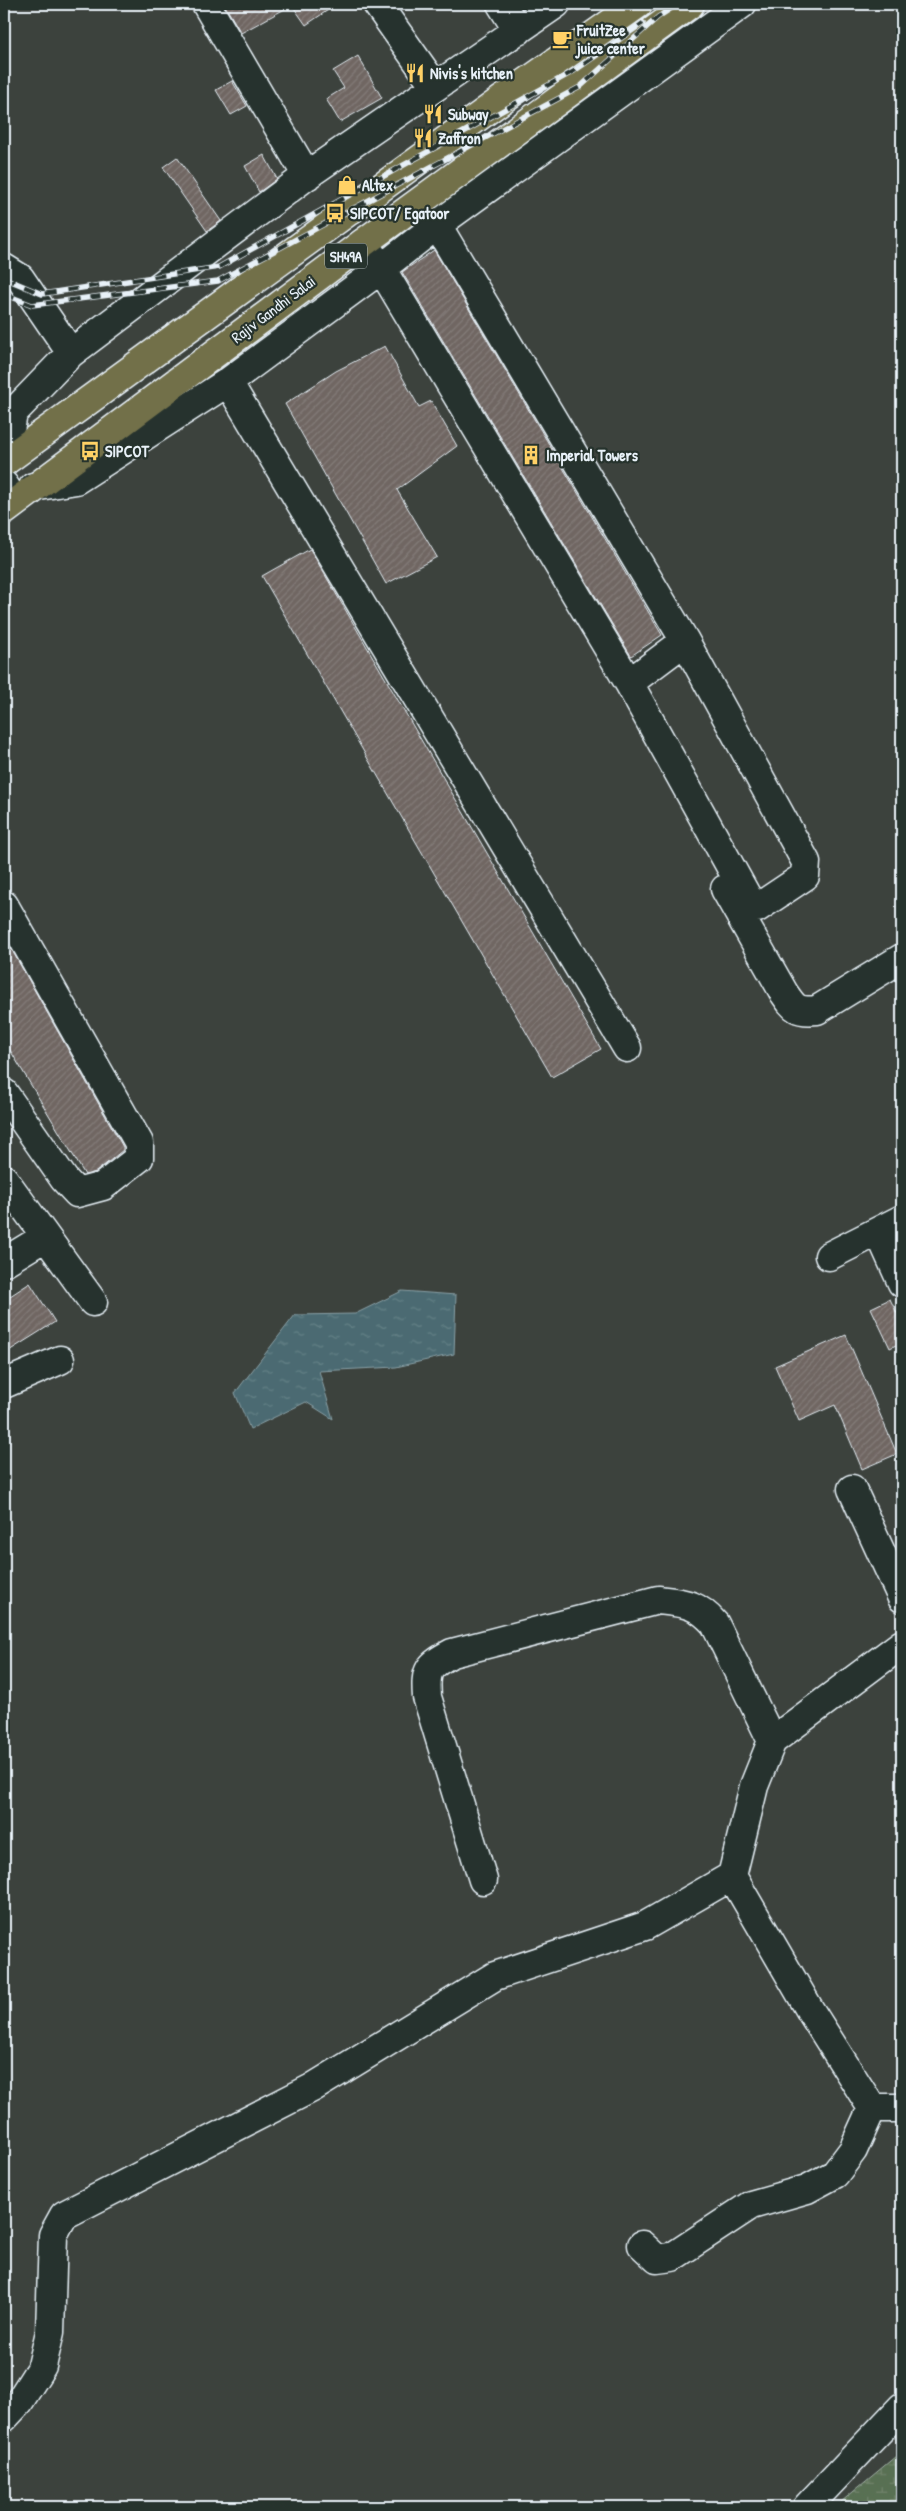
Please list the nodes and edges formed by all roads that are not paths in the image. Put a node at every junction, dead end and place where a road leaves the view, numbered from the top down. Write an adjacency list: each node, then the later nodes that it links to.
1 (206, 4): 10 (street)
2 (377, 4): 9 (street)
3 (501, 4): 8 (street)
4 (556, 4): 8 (street)
5 (638, 4): 17 (main road, Rajiv Gandhi Salai / SH49A)
6 (690, 4): 12 (main road, Rajiv Gandhi Salai / SH49A)
7 (742, 4): 11 (street)
8 (518, 31): 9 (street)
9 (435, 86): 10 (street)
10 (307, 176): 15 (street)
11 (436, 225): 14 (street); 18 (street)
12 (358, 246): 14 (street); 17 (main road, Rajiv Gandhi Salai / SH49A)
13 (4, 268): 15 (street)
14 (377, 272): 16 (street); 19 (street); 21 (street)
15 (71, 353): 17 (street)
16 (228, 382): 17 (street); 22 (street)
17 (11, 484)
18 (685, 642): 19 (street); 19 (street)
19 (628, 683)
20 (4, 905): 23 (street)
21 (902, 958)
22 (627, 1048)
23 (4, 1093)
24 (4, 1179): 26 (street)
25 (891, 1225): 27 (street); 29 (street)
26 (44, 1237): 28 (street); 30 (street)
27 (829, 1256)
28 (4, 1262)
29 (902, 1283)
30 (93, 1302)
31 (60, 1360): 32 (street)
32 (4, 1384)
33 (852, 1489): 34 (street)
34 (902, 1598)
35 (902, 1644): 36 (street)
36 (772, 1741): 37 (street); 38 (street)
37 (732, 1876): 39 (street); 43 (street)
38 (482, 1880)
39 (872, 2108): 40 (street); 41 (street)
40 (902, 2108)
41 (642, 2245)
42 (902, 2407): 44 (street)
43 (4, 2418)
44 (807, 2507)

